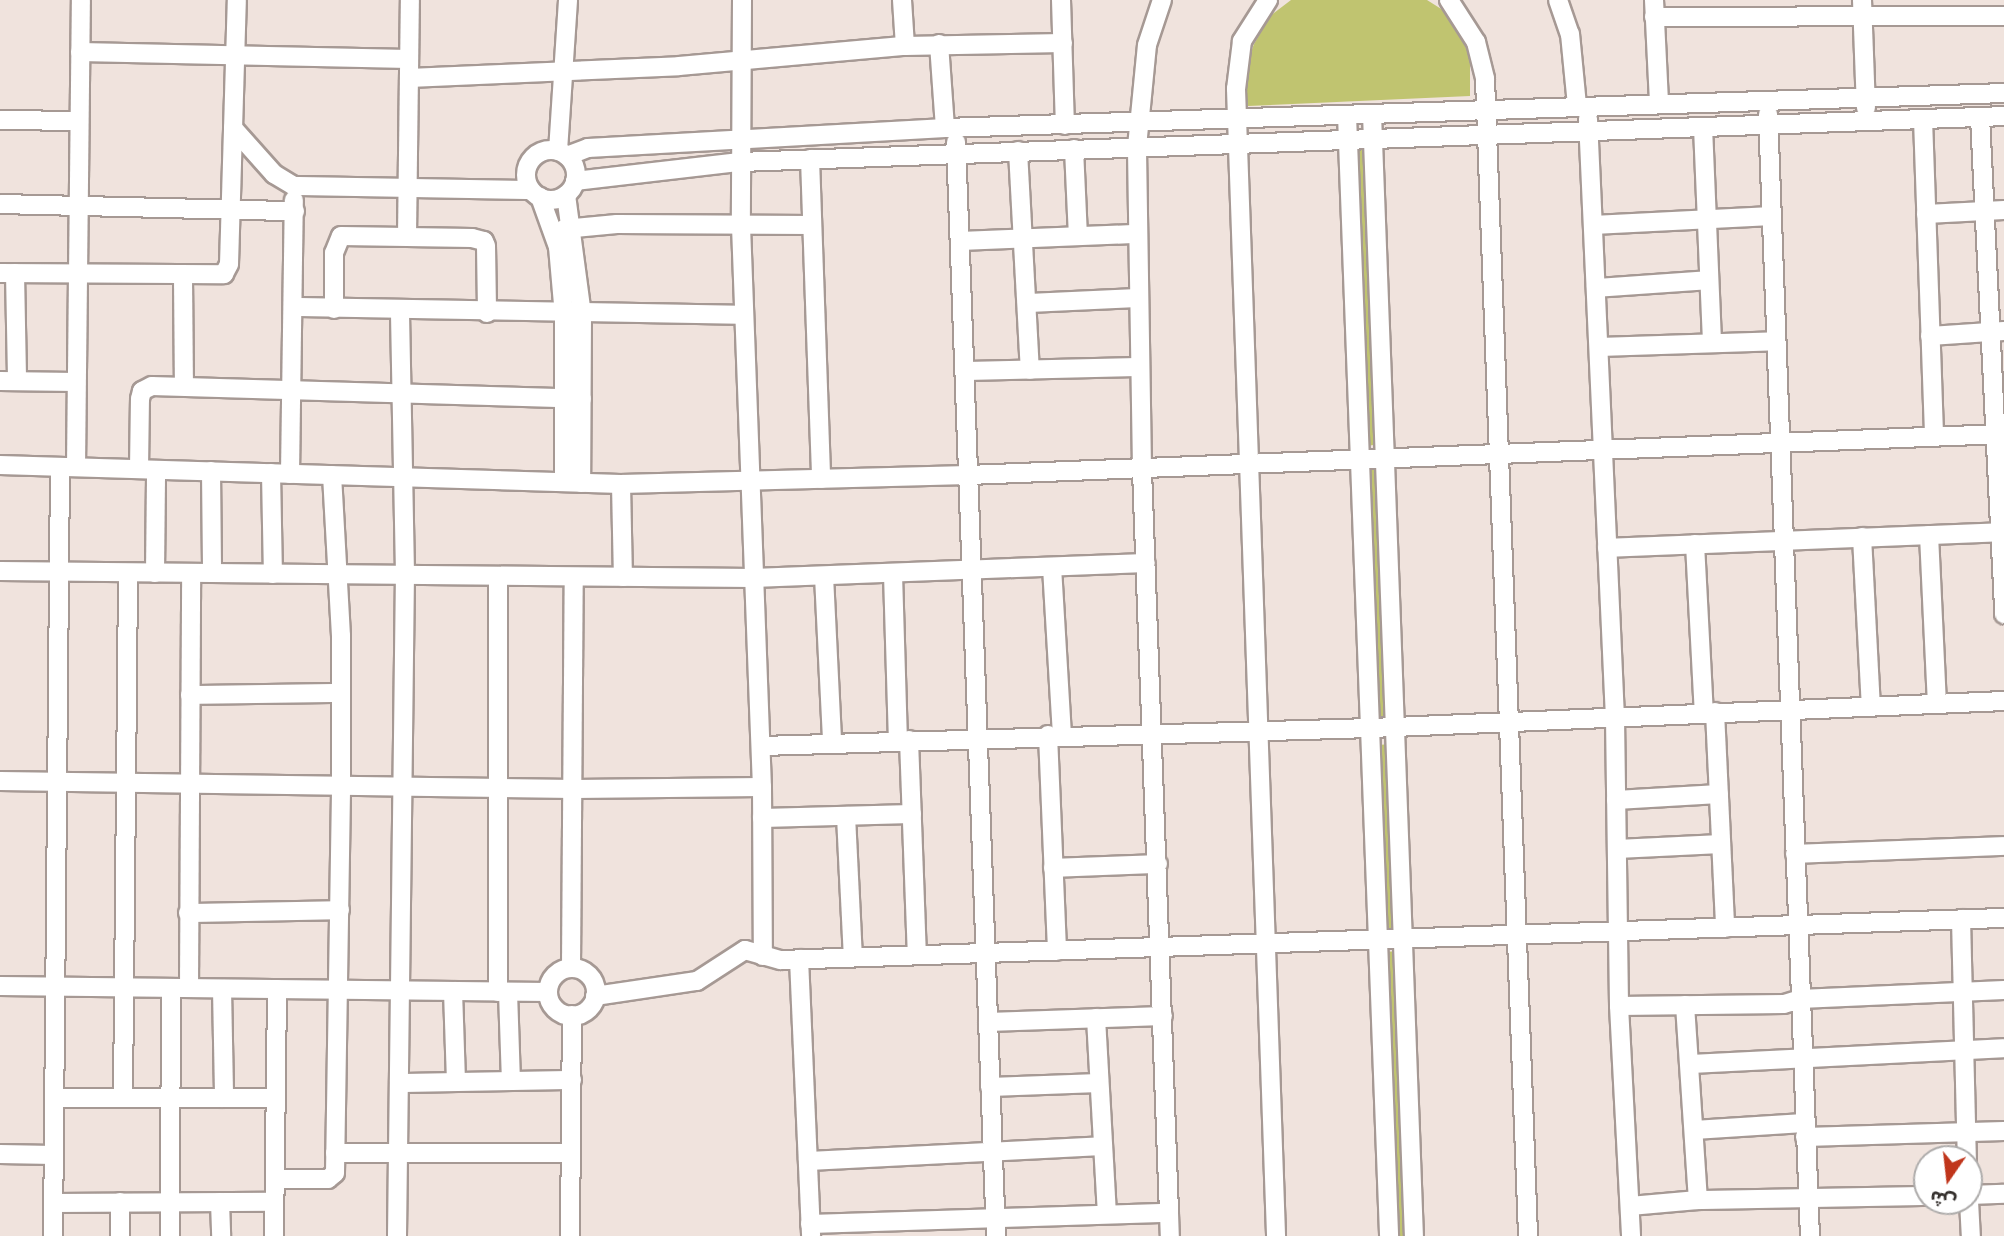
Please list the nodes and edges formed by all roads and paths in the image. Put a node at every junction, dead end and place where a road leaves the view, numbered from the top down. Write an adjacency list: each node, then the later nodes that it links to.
1 (82, 0): 21 (street)
2 (237, 0): 22 (street)
3 (410, 0): 24 (street)
4 (568, 0): 25 (street)
5 (742, 0): 23 (street)
6 (902, 0): 20 (street)
7 (1061, 0): 18 (street)
8 (1163, 0): 41 (street)
9 (1268, 0): 38 (street)
10 (1449, 0): 31 (street)
11 (1558, 0): 30 (street)
12 (1789, 7): 13 (street); 16 (street)
13 (1862, 7): 14 (street); 27 (street)
14 (1925, 7): 17 (street)
15 (1654, 8): 16 (street); 29 (street)
16 (1719, 9)
17 (1997, 11)
18 (1063, 43): 19 (street); 42 (street)
19 (939, 44): 20 (street); 46 (street)
20 (905, 46): 23 (street)
21 (80, 52): 22 (street); 39 (street)
22 (235, 57): 24 (street); 45 (street)
23 (744, 57): 25 (street); 50 (street)
24 (409, 69): 25 (street); 62 (street)
25 (564, 72): 56 (street)
26 (2004, 93): 27 (street)
27 (1866, 97): 28 (street); 40 (street)
28 (1768, 100): 29 (street); 43 (street)
29 (1659, 103): 30 (street)
30 (1582, 106): 31 (street); 47 (street)
31 (1486, 109): 32 (street); 48 (street)
32 (1373, 114): 33 (street); 49 (street)
33 (1347, 115): 38 (street); 51 (street)
34 (2004, 116): 35 (street)
35 (1980, 117): 36 (street); 67 (street)
36 (1923, 119): 40 (street); 69 (street)
37 (0, 120): 39 (street)
38 (1238, 120): 41 (street); 52 (street)
39 (78, 121): 65 (street)
40 (1867, 121): 43 (street)
41 (1139, 123): 42 (street); 53 (street)
42 (1065, 125): 46 (street)
43 (1768, 125): 44 (street); 70 (street)
44 (1703, 127): 47 (street); 71 (street)
45 (233, 128): 60 (street); 66 (street)
46 (950, 128): 50 (street); 57 (street)
47 (1588, 131): 48 (street); 73 (street)
48 (1488, 134): 49 (street); 114 (street)
49 (1374, 141): 51 (street); 115 (street)
50 (739, 142): 56 (street); 59 (street)
51 (1348, 142): 52 (street); 116 (street)
52 (1239, 146): 53 (street); 117 (street)
53 (1136, 147): 54 (street); 77 (street)
54 (1074, 149): 55 (street); 79 (street)
55 (1018, 151): 57 (street); 80 (street)
56 (562, 153): 61 (street); 63 (street)
57 (956, 154): 58 (street); 81 (street)
58 (810, 159): 59 (street); 72 (street)
59 (740, 162): 61 (street); 74 (street)
60 (294, 186): 62 (street); 68 (street)
61 (571, 188): 63 (street); 75 (street)
62 (407, 190): 63 (street); 78 (street)
63 (535, 194): 76 (street)
64 (0, 204): 65 (street)
65 (77, 206): 66 (street); 84 (street)
66 (228, 209): 68 (street); 85 (street)
67 (1995, 210): 69 (street); 82 (street)
68 (295, 211): 90 (street)
69 (1926, 214): 97 (street)
70 (1772, 216): 71 (street); 98 (street)
71 (1706, 219): 73 (street); 86 (street)
72 (812, 225): 74 (street); 128 (street)
73 (1593, 225): 87 (street)
74 (741, 226): 75 (street); 95 (street)
75 (573, 228): 76 (street); 94 (street)
76 (554, 230): 94 (street)
77 (1138, 234): 79 (street); 88 (street)
78 (407, 236): 91 (street); 93 (street)
79 (1079, 236): 80 (street)
80 (1024, 239): 81 (street); 89 (street)
81 (960, 241): 103 (street)
82 (1997, 272): 96 (street)
83 (7, 273): 84 (street); 104 (street)
84 (76, 273): 85 (street); 105 (street)
85 (183, 277): 106 (street)
86 (1709, 281): 87 (street); 99 (street)
87 (1596, 288): 100 (street)
88 (1139, 298): 89 (street); 101 (street)
89 (1027, 303): 102 (street)
90 (294, 307): 91 (street); 107 (street)
91 (334, 309): 92 (street)
92 (400, 311): 93 (street); 108 (street)
93 (487, 313): 94 (street)
94 (573, 315): 95 (street); 109 (street)
95 (744, 315): 129 (street)
96 (1999, 331): 97 (street); 110 (street)
97 (1930, 336): 111 (street)
98 (1776, 341): 99 (street); 112 (street)
99 (1712, 343): 100 (street)
100 (1599, 347): 113 (street)
101 (1139, 367): 102 (street); 120 (street)
102 (1030, 370): 103 (street)
103 (965, 371): 126 (street)
104 (9, 381): 105 (street)
105 (76, 382): 119 (street)
106 (184, 385): 107 (street); 121 (street)
107 (293, 391): 108 (street); 124 (street)
108 (400, 397): 109 (street); 127 (street)
109 (573, 399): 130 (street)
110 (2001, 434): 111 (street); 132 (street)
111 (1934, 437): 112 (street)
112 (1779, 442): 113 (street); 135 (street)
113 (1602, 449): 114 (street); 137 (street)
114 (1498, 453): 115 (street); 165 (street)
115 (1387, 458): 116 (street); 166 (street)
116 (1361, 459): 117 (street); 167 (street)
117 (1248, 463): 120 (street); 168 (street)
118 (0, 466): 119 (street)
119 (68, 467): 121 (street); 142 (street)
120 (1142, 468): 126 (street); 138 (street)
121 (147, 469): 122 (street); 144 (street)
122 (211, 471): 123 (street); 146 (street)
123 (271, 473): 124 (street); 147 (street)
124 (290, 474): 125 (street)
125 (332, 475): 127 (street); 148 (street)
126 (968, 475): 128 (street); 141 (street)
127 (400, 477): 130 (street); 150 (street)
128 (821, 479): 129 (street)
129 (748, 481): 131 (street); 155 (street)
130 (573, 482): 131 (street)
131 (621, 484): 154 (street)
132 (2003, 532): 133 (street); 156 (street)
133 (1929, 535): 134 (street); 160 (street)
134 (1862, 537): 135 (street); 161 (street)
135 (1783, 540): 136 (street); 162 (street)
136 (1695, 544): 137 (street); 163 (street)
137 (1607, 548): 164 (street)
138 (1146, 563): 139 (street); 169 (street)
139 (1052, 567): 141 (street); 170 (street)
140 (0, 571): 142 (street)
141 (972, 571): 149 (street); 171 (street)
142 (60, 572): 143 (street); 176 (street)
143 (128, 573): 144 (street); 177 (street)
144 (155, 573): 145 (street)
145 (191, 573): 146 (street); 158 (street)
146 (212, 573): 147 (street)
147 (273, 574): 148 (street)
148 (334, 574): 150 (street); 157 (street)
149 (893, 574): 152 (street); 172 (street)
150 (405, 575): 151 (street); 181 (street)
151 (498, 576): 153 (street); 182 (street)
152 (824, 576): 155 (street); 173 (street)
153 (574, 577): 154 (street); 183 (street)
154 (623, 577): 155 (street)
155 (753, 578): 174 (street)
156 (2004, 614)
157 (341, 693): 158 (street); 179 (street)
158 (190, 695): 178 (street)
159 (2004, 701): 160 (street)
160 (1937, 703): 161 (street)
161 (1871, 706): 162 (street)
162 (1791, 708): 163 (street); 192 (street)
163 (1710, 713): 164 (street); 184 (street)
164 (1615, 718): 165 (street); 185 (street)
165 (1509, 722): 166 (street); 202 (street)
166 (1396, 727): 167 (street); 203 (street)
167 (1371, 728): 168 (street); 204 (street)
168 (1258, 730): 169 (street); 205 (street)
169 (1154, 734): 170 (street); 193 (street)
170 (1055, 735): 171 (street); 194 (street)
171 (978, 737): 172 (street); 208 (street)
172 (903, 740): 173 (street); 186 (street)
173 (832, 742): 174 (street)
174 (761, 747): 180 (street)
175 (0, 781): 176 (street)
176 (58, 783): 177 (street); 215 (street)
177 (125, 785): 178 (street); 216 (street)
178 (190, 785): 179 (street); 196 (street)
179 (341, 787): 181 (street); 195 (street)
180 (762, 787): 183 (street); 188 (street)
181 (401, 788): 182 (street); 221 (street)
182 (499, 789): 183 (street); 224 (street)
183 (575, 789): 213 (street)
184 (1719, 794): 185 (street); 189 (street)
185 (1616, 800): 191 (street)
186 (912, 814): 187 (street); 209 (street)
187 (846, 816): 188 (street); 211 (street)
188 (762, 818): 210 (street)
189 (1721, 844): 191 (street); 200 (street)
190 (2004, 846): 192 (street)
191 (1617, 849): 201 (street)
192 (1795, 854): 199 (street)
193 (1158, 864): 194 (street); 206 (street)
194 (1053, 868): 207 (street)
195 (340, 910): 196 (street); 220 (street)
196 (188, 913): 217 (street)
197 (2004, 918): 198 (street)
198 (1961, 919): 199 (street); 226 (street)
199 (1797, 926): 200 (street); 228 (street)
200 (1725, 928): 201 (street)
201 (1619, 931): 202 (street); 230 (street)
202 (1515, 935): 203 (street); 292 (street)
203 (1404, 939): 204 (street); 291 (street)
204 (1379, 940): 205 (street); 290 (street)
205 (1266, 945): 206 (street); 289 (street)
206 (1161, 948): 207 (street); 232 (street)
207 (1056, 951): 208 (street)
208 (986, 953): 209 (street); 234 (street)
209 (917, 955): 211 (street)
210 (763, 956): 212 (street); 227 (street)
211 (853, 957): 212 (street)
212 (799, 959): 262 (street)
213 (571, 968): 225 (street); 227 (street)
214 (0, 986): 215 (street)
215 (56, 987): 216 (street); 245 (street)
216 (122, 988): 217 (street); 246 (street)
217 (180, 988): 218 (street); 247 (street)
218 (222, 989): 219 (street); 248 (street)
219 (277, 989): 220 (street); 249 (street)
220 (338, 990): 221 (street); 258 (street)
221 (401, 990): 223 (street); 242 (street)
222 (2004, 990): 226 (street)
223 (453, 991): 224 (street); 240 (street)
224 (503, 992): 225 (street); 241 (street)
225 (548, 992): 231 (street)
226 (1963, 992): 228 (street); 236 (street)
227 (595, 996): 231 (street)
228 (1800, 999): 229 (street); 237 (street)
229 (1685, 1005): 230 (street); 238 (street)
230 (1619, 1006): 274 (street)
231 (572, 1015): 239 (street)
232 (1163, 1016): 233 (street); 275 (street)
233 (1096, 1018): 234 (street); 243 (street)
234 (988, 1022): 244 (street)
235 (2004, 1048): 236 (street)
236 (1965, 1051): 237 (street); 253 (street)
237 (1802, 1057): 238 (street); 251 (street)
238 (1690, 1064): 250 (street)
239 (572, 1080): 241 (street); 259 (street)
240 (456, 1081): 241 (street); 242 (street)
241 (511, 1081)
242 (399, 1083): 257 (street)
243 (1099, 1083): 244 (street); 255 (street)
244 (990, 1087): 256 (street)
245 (55, 1098): 246 (street); 261 (street)
246 (122, 1098): 247 (street)
247 (171, 1098): 248 (street); 270 (street)
248 (225, 1098): 249 (street)
249 (275, 1098): 263 (street)
250 (1694, 1130): 251 (street); 268 (street)
251 (1805, 1130): 253 (street); 267 (street)
252 (2004, 1131): 253 (street)
253 (1966, 1133): 254 (street)
254 (1966, 1145)
255 (1103, 1146): 256 (street); 276 (street)
256 (993, 1151): 262 (street); 278 (street)
257 (398, 1152): 258 (street); 259 (street); 285 (street)
258 (335, 1153): 263 (street)
259 (571, 1153): 286 (street)
260 (0, 1154): 261 (street)
261 (54, 1155): 273 (street)
262 (808, 1161): 279 (street)
263 (275, 1179): 272 (street)
264 (2004, 1194): 265 (street)
265 (1983, 1195)
266 (1913, 1196): 267 (street)
267 (1807, 1198): 268 (street); 294 (street)
268 (1698, 1200): 274 (street)
269 (120, 1202): 270 (street); 273 (street); 281 (street)
270 (170, 1202): 271 (street); 282 (street)
271 (220, 1202): 272 (street); 283 (street)
272 (274, 1202): 284 (street)
273 (54, 1203): 280 (street)
274 (1630, 1206): 293 (street)
275 (1169, 1213): 276 (street); 288 (street)
276 (1107, 1214): 278 (street)
277 (1970, 1215): 295 (street)
278 (995, 1217): 279 (street); 287 (street)
279 (810, 1230)
280 (53, 1236)
281 (120, 1236)
282 (170, 1236)
283 (221, 1236)
284 (274, 1236)
285 (397, 1236)
286 (570, 1236)
287 (996, 1236)
288 (1170, 1236)
289 (1276, 1236)
290 (1389, 1236)
291 (1414, 1236)
292 (1528, 1236)
293 (1631, 1236)
294 (1810, 1236)
295 (1971, 1236)

